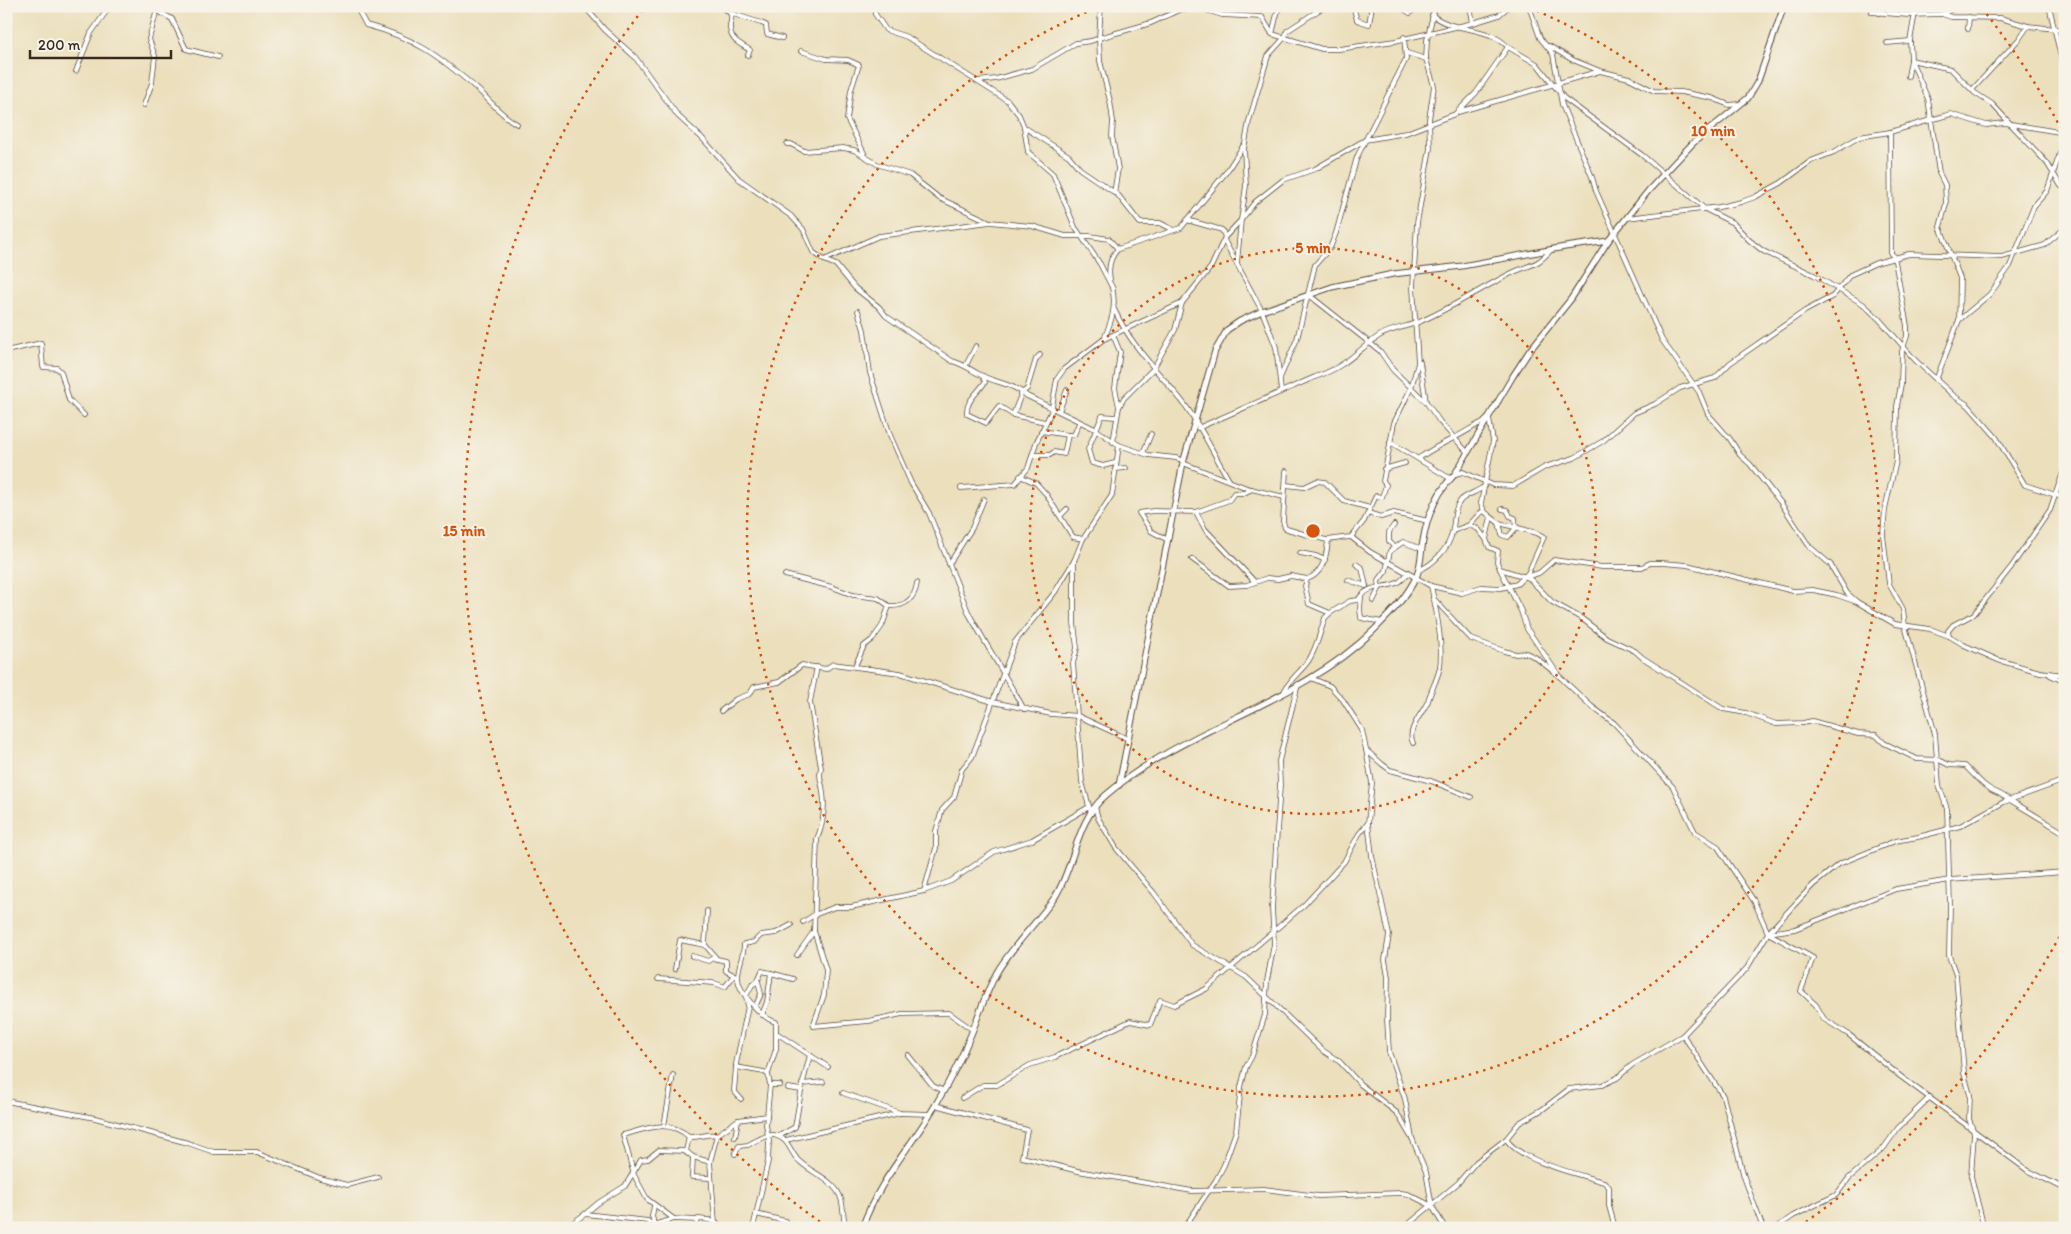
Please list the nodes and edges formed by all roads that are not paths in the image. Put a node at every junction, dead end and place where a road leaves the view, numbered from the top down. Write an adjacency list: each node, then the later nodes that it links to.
1 (110, 6): 52 (street)
2 (356, 6): 65 (street)
3 (584, 6): 95 (street)
4 (721, 6): 25 (street)
5 (874, 6): 56 (street)
6 (1102, 6): 41 (street)
7 (1279, 6): 36 (street)
8 (1323, 6): 38 (street)
9 (1353, 6): 10 (street)
10 (1372, 6)
11 (1399, 6): 12 (street)
12 (1417, 6)
13 (1421, 6): 24 (street)
14 (1470, 6): 30 (street)
15 (1508, 6): 30 (street)
16 (1529, 6): 44 (street)
17 (1784, 6): 60 (street)
18 (1872, 6): 26 (street)
19 (1882, 6): 26 (street)
20 (1959, 6): 22 (street)
21 (2049, 6): 33 (street)
22 (1952, 7): 28 (street)
23 (158, 9): 49 (street); 61 (street)
24 (1434, 10): 31 (street); 37 (street)
25 (730, 13): 40 (street); 48 (street)
26 (1879, 13): 27 (street)
27 (1915, 13): 28 (street); 42 (street)
28 (1942, 14): 29 (street)
29 (1969, 17): 32 (street); 34 (street)
30 (1474, 23): 31 (street)
31 (1455, 26): 37 (street); 45 (street)
32 (2028, 26): 33 (street); 58 (street)
33 (2054, 27): 35 (street); 54 (street)
34 (1968, 29)
35 (2065, 30)
36 (1272, 34): 38 (street); 41 (street)
37 (1428, 34): 39 (street); 50 (street)
38 (1285, 37): 39 (street); 72 (street)
39 (1404, 37): 47 (street)
40 (782, 38)
41 (1099, 38): 56 (street); 78 (street)
42 (1910, 41): 43 (street); 51 (street)
43 (1887, 43)
44 (1547, 45): 53 (street); 57 (street)
45 (1508, 47): 57 (street); 62 (street)
46 (801, 50): 74 (street)
47 (1407, 53): 50 (street); 71 (street)
48 (748, 55)
49 (218, 57)
50 (1426, 59): 66 (street)
51 (1911, 60): 55 (street); 58 (street); 63 (street)
52 (76, 71)
53 (1600, 71): 57 (street); 60 (street)
54 (2065, 74)
55 (1908, 76)
56 (978, 81): 67 (street)
57 (1556, 83): 59 (street); 62 (street)
58 (1972, 90): 64 (street)
59 (1560, 92): 76 (street); 86 (street)
60 (1740, 104): 76 (street)
61 (144, 105)
62 (1457, 112): 66 (street)
63 (1930, 119): 64 (street); 68 (street); 93 (street)
64 (2008, 123): 69 (street); 75 (street)
65 (517, 124)
66 (1428, 125): 71 (street); 97 (street)
67 (1024, 127): 78 (street); 87 (street)
68 (1890, 132): 79 (street); 94 (street)
69 (2065, 133)
70 (2065, 139): 75 (street)
71 (1365, 140): 82 (street); 100 (street)
72 (1245, 141): 81 (street); 82 (street)
73 (787, 144): 74 (street)
74 (866, 155): 83 (street)
75 (2052, 172): 77 (street); 92 (street)
76 (1664, 174): 79 (street); 80 (street)
77 (2061, 186)
78 (1114, 192): 85 (street)
79 (1704, 209): 80 (street); 98 (street)
80 (1627, 218): 86 (street)
81 (1187, 220): 85 (street); 88 (street)
82 (1241, 220): 88 (street); 96 (street)
83 (990, 222): 87 (street); 95 (street)
84 (2065, 228): 92 (street)
85 (1174, 230): 90 (street)
86 (1615, 233): 89 (street); 121 (street)
87 (1081, 236): 90 (street); 99 (street)
88 (1225, 238): 96 (street); 101 (street)
89 (1608, 241): 91 (street); 133 (street)
90 (1118, 249): 99 (street)
91 (1552, 249): 97 (street); 106 (street)
92 (2014, 254): 93 (street); 105 (street)
93 (1952, 255): 94 (street); 105 (street)
94 (1894, 256): 98 (street); 112 (street)
95 (824, 260): 116 (street)
96 (1237, 263): 103 (street)
97 (1414, 272): 100 (street); 106 (street)
98 (1839, 289): 112 (street); 121 (street)
99 (1113, 290): 102 (street)
100 (1308, 295): 103 (street); 110 (street); 119 (street)
101 (1182, 304): 107 (street); 117 (street)
102 (1114, 309): 107 (street); 109 (street)
103 (1262, 311): 119 (street); 135 (street)
104 (858, 312): 196 (street)
105 (1959, 320): 120 (street)
106 (1416, 323): 110 (street); 114 (street)
107 (1123, 329): 108 (street); 117 (street)
108 (1113, 335): 109 (street); 127 (street)
109 (1104, 339): 128 (street)
110 (1370, 344): 122 (street); 124 (street)
111 (976, 346): 116 (street)
112 (1903, 346): 120 (street); 220 (street)
113 (6, 351): 130 (street)
114 (1419, 353): 122 (street); 126 (street)
115 (1040, 355): 125 (street)
116 (966, 366): 118 (street)
117 (1153, 369): 127 (street); 135 (street)
118 (982, 376): 125 (street); 131 (street)
119 (1280, 378): 124 (street)
120 (1936, 380): 166 (street)
121 (1692, 383): 161 (street); 216 (street)
122 (1411, 388): 126 (street); 144 (street)
123 (1067, 390): 129 (street)
124 (1281, 391): 137 (street)
125 (1023, 392): 128 (street); 131 (street)
126 (1426, 402): 142 (street)
127 (1119, 406): 132 (street)
128 (1052, 408): 129 (street); 134 (street)
129 (1058, 411): 136 (street)
130 (84, 415)
131 (1013, 415): 134 (street)
132 (1116, 417): 138 (street); 143 (street)
133 (1489, 419): 142 (street); 147 (street); 161 (street)
134 (1045, 422): 139 (street)
135 (1195, 422): 137 (street); 150 (street)
136 (1079, 423): 138 (street); 141 (street)
137 (1198, 428): 160 (street)
138 (1095, 429): 143 (street); 151 (street)
139 (1041, 431): 141 (street); 148 (street)
140 (1151, 434): 146 (street)
141 (1068, 435): 148 (street)
142 (1455, 438): 147 (street); 149 (street)
143 (1113, 442): 145 (street)
144 (1390, 442): 149 (street); 156 (street)
145 (1119, 445): 146 (street); 151 (street)
146 (1143, 453): 150 (street)
147 (1468, 453): 159 (street)
148 (1032, 455): 158 (street)
149 (1419, 458): 159 (street)
150 (1183, 462): 160 (street); 172 (street)
151 (1115, 463): 155 (street)
152 (1405, 464): 156 (street)
153 (1126, 468): 155 (street)
154 (2065, 468): 166 (street)
155 (1114, 469): 185 (street)
156 (1384, 469): 173 (street)
157 (1286, 471): 162 (street)
158 (1020, 476): 163 (street); 176 (street)
159 (1453, 477): 161 (street); 178 (street)
160 (1229, 480): 165 (street)
161 (1483, 482): 164 (street)
162 (1286, 485): 167 (street); 173 (street)
163 (961, 488)
164 (1482, 488): 174 (street); 183 (street)
165 (1252, 489): 167 (street); 175 (street)
166 (2055, 496): 169 (street); 221 (street)
167 (1284, 497): 188 (street)
168 (984, 498): 196 (street)
169 (2065, 498)
170 (1066, 509): 176 (street)
171 (1502, 509): 182 (street)
172 (1174, 510): 175 (street); 187 (street); 187 (street)
173 (1369, 511): 178 (street); 184 (street)
174 (1484, 511): 177 (street); 181 (street)
175 (1196, 512): 206 (street)
176 (1060, 516): 185 (street)
177 (1491, 518): 179 (street); 186 (street)
178 (1428, 521): 190 (street)
179 (1499, 524): 182 (street); 182 (street)
180 (1394, 525): 189 (street)
181 (1469, 525): 183 (street); 186 (street)
182 (1516, 528): 203 (street)
183 (1453, 532): 199 (street)
184 (1351, 537): 188 (street); 195 (street)
185 (1083, 539): 194 (street)
186 (1486, 539): 198 (street)
187 (1168, 540): 236 (street)
188 (1328, 540): 193 (street)
189 (1394, 547): 190 (street); 195 (street)
190 (1422, 549): 199 (street)
191 (1300, 553): 193 (street)
192 (1192, 559): 206 (street)
193 (1325, 560): 204 (street)
194 (1074, 561): 224 (street); 235 (street)
195 (1388, 561): 200 (street); 209 (street)
196 (949, 564): 224 (street)
197 (1356, 564): 208 (street)
198 (1500, 569): 203 (street); 211 (street)
199 (1419, 570): 202 (street)
200 (1408, 572): 202 (street); 209 (street)
201 (785, 574): 217 (street)
202 (1416, 577): 210 (street); 219 (street)
203 (1524, 577): 211 (street); 216 (street); 239 (street)
204 (1307, 578): 206 (street); 218 (street)
205 (1348, 580): 208 (street)
206 (1254, 581)
207 (917, 582): 217 (street)
208 (1366, 586): 212 (street)
209 (1377, 586): 212 (street); 215 (street)
210 (1431, 586): 211 (street); 214 (street)
211 (1510, 587): 226 (street)
212 (1369, 590): 213 (street)
213 (1362, 595): 218 (street); 219 (street)
214 (1433, 598): 226 (street); 237 (street)
215 (1373, 601)
216 (1857, 602): 220 (street)
217 (889, 606): 223 (street)
218 (1330, 613): 231 (street)
219 (1382, 622): 228 (street)
220 (1905, 626): 221 (street); 239 (street)
221 (1949, 636): 225 (street)
222 (817, 666): 223 (street); 234 (street); 252 (street)
223 (854, 666): 232 (street)
224 (1003, 673): 232 (street); 233 (street)
225 (2048, 674): 227 (street); 229 (street)
226 (1558, 675): 257 (street)
227 (2065, 675)
228 (1309, 678): 230 (street); 238 (street)
229 (2065, 682)
230 (1298, 684): 231 (street); 256 (street)
231 (1284, 692): 241 (street)
232 (994, 702): 233 (street); 250 (street)
233 (1024, 709): 235 (street)
234 (721, 711)
235 (1078, 716): 236 (street); 244 (street)
236 (1128, 739): 241 (street)
237 (1413, 743)
238 (1366, 750): 242 (street); 245 (street)
239 (1939, 760): 243 (street); 246 (street)
240 (2065, 780): 243 (street)
241 (1119, 785): 244 (street)
242 (1471, 797)
243 (2010, 800): 246 (street); 247 (street)
244 (1092, 809): 250 (street); 262 (street); 273 (street)
245 (1368, 823): 256 (street); 306 (street)
246 (1948, 829): 249 (street); 257 (street)
247 (2065, 836)
248 (2065, 872): 249 (street)
249 (1950, 880): 257 (street); 300 (street)
250 (924, 891): 252 (street)
251 (707, 911): 258 (street)
252 (814, 915): 253 (street); 255 (street)
253 (803, 922)
254 (791, 925): 265 (street)
255 (814, 930): 259 (street); 273 (street)
256 (1274, 932): 262 (street); 270 (street)
257 (1768, 933): 275 (street); 290 (street)
258 (705, 945): 261 (street); 263 (street)
259 (797, 955)
260 (692, 956): 261 (street)
261 (717, 959): 265 (street)
262 (1230, 967): 270 (street); 291 (street)
263 (676, 969)
264 (771, 973): 267 (street); 268 (street); 272 (street)
265 (736, 976): 266 (street); 269 (street)
266 (658, 979)
267 (793, 979)
268 (758, 981): 269 (street); 271 (street)
269 (746, 996): 271 (street); 278 (street)
270 (1266, 996): 306 (street); 317 (street)
271 (755, 1007): 272 (street)
272 (762, 1015): 274 (street)
273 (973, 1030): 288 (street)
274 (777, 1033): 276 (street); 280 (street)
275 (1683, 1035): 307 (street); 339 (street)
276 (810, 1055): 279 (street); 283 (street)
277 (908, 1055): 288 (street)
278 (736, 1067): 280 (street); 292 (street)
279 (828, 1067)
280 (768, 1074): 284 (street)
281 (672, 1075): 299 (street)
282 (823, 1082): 283 (street)
283 (802, 1084): 287 (street)
284 (770, 1085): 285 (street); 297 (street)
285 (780, 1085)
286 (788, 1088): 287 (street)
287 (801, 1090): 302 (street)
288 (944, 1091): 294 (street)
289 (843, 1092): 295 (street)
290 (1930, 1097): 300 (street); 340 (street)
291 (962, 1098)
292 (741, 1099)
293 (6, 1101): 314 (street)
294 (935, 1105): 296 (street); 317 (street)
295 (900, 1113): 296 (street); 308 (street)
296 (930, 1114): 334 (street)
297 (766, 1116): 298 (street); 305 (street)
298 (738, 1120): 301 (street); 304 (street)
299 (664, 1126): 303 (street); 313 (street)
300 (1971, 1128): 316 (street); 341 (street)
301 (717, 1135): 303 (street); 312 (street)
302 (778, 1136): 305 (street); 308 (street)
303 (689, 1137): 309 (street)
304 (735, 1137)
305 (768, 1137): 310 (street); 321 (street)
306 (1412, 1138): 319 (street)
307 (1506, 1139): 319 (street); 338 (street)
308 (786, 1140): 327 (street)
309 (686, 1151): 311 (street); 313 (street)
310 (735, 1154)
311 (693, 1157): 312 (street); 315 (street)
312 (710, 1162): 315 (street)
313 (632, 1172): 318 (street); 320 (street)
314 (378, 1177)
315 (710, 1178): 324 (street)
316 (2065, 1189)
317 (1209, 1190): 319 (street); 335 (street)
318 (654, 1206): 322 (street); 326 (street)
319 (1432, 1206): 336 (street); 337 (street)
320 (585, 1214): 325 (street); 326 (street)
321 (756, 1214): 331 (street); 332 (street)
322 (674, 1219): 323 (street); 326 (street)
323 (698, 1220): 324 (street); 329 (street)
324 (715, 1223): 330 (street)
325 (571, 1224)
326 (654, 1226): 328 (street)
327 (845, 1227): 333 (street)
328 (644, 1228)
329 (696, 1228)
330 (724, 1228)
331 (754, 1228)
332 (783, 1228)
333 (837, 1228)
334 (862, 1228)
335 (1184, 1228)
336 (1404, 1228)
337 (1445, 1228)
338 (1614, 1228)
339 (1763, 1228)
340 (1776, 1228)
341 (1984, 1228)

